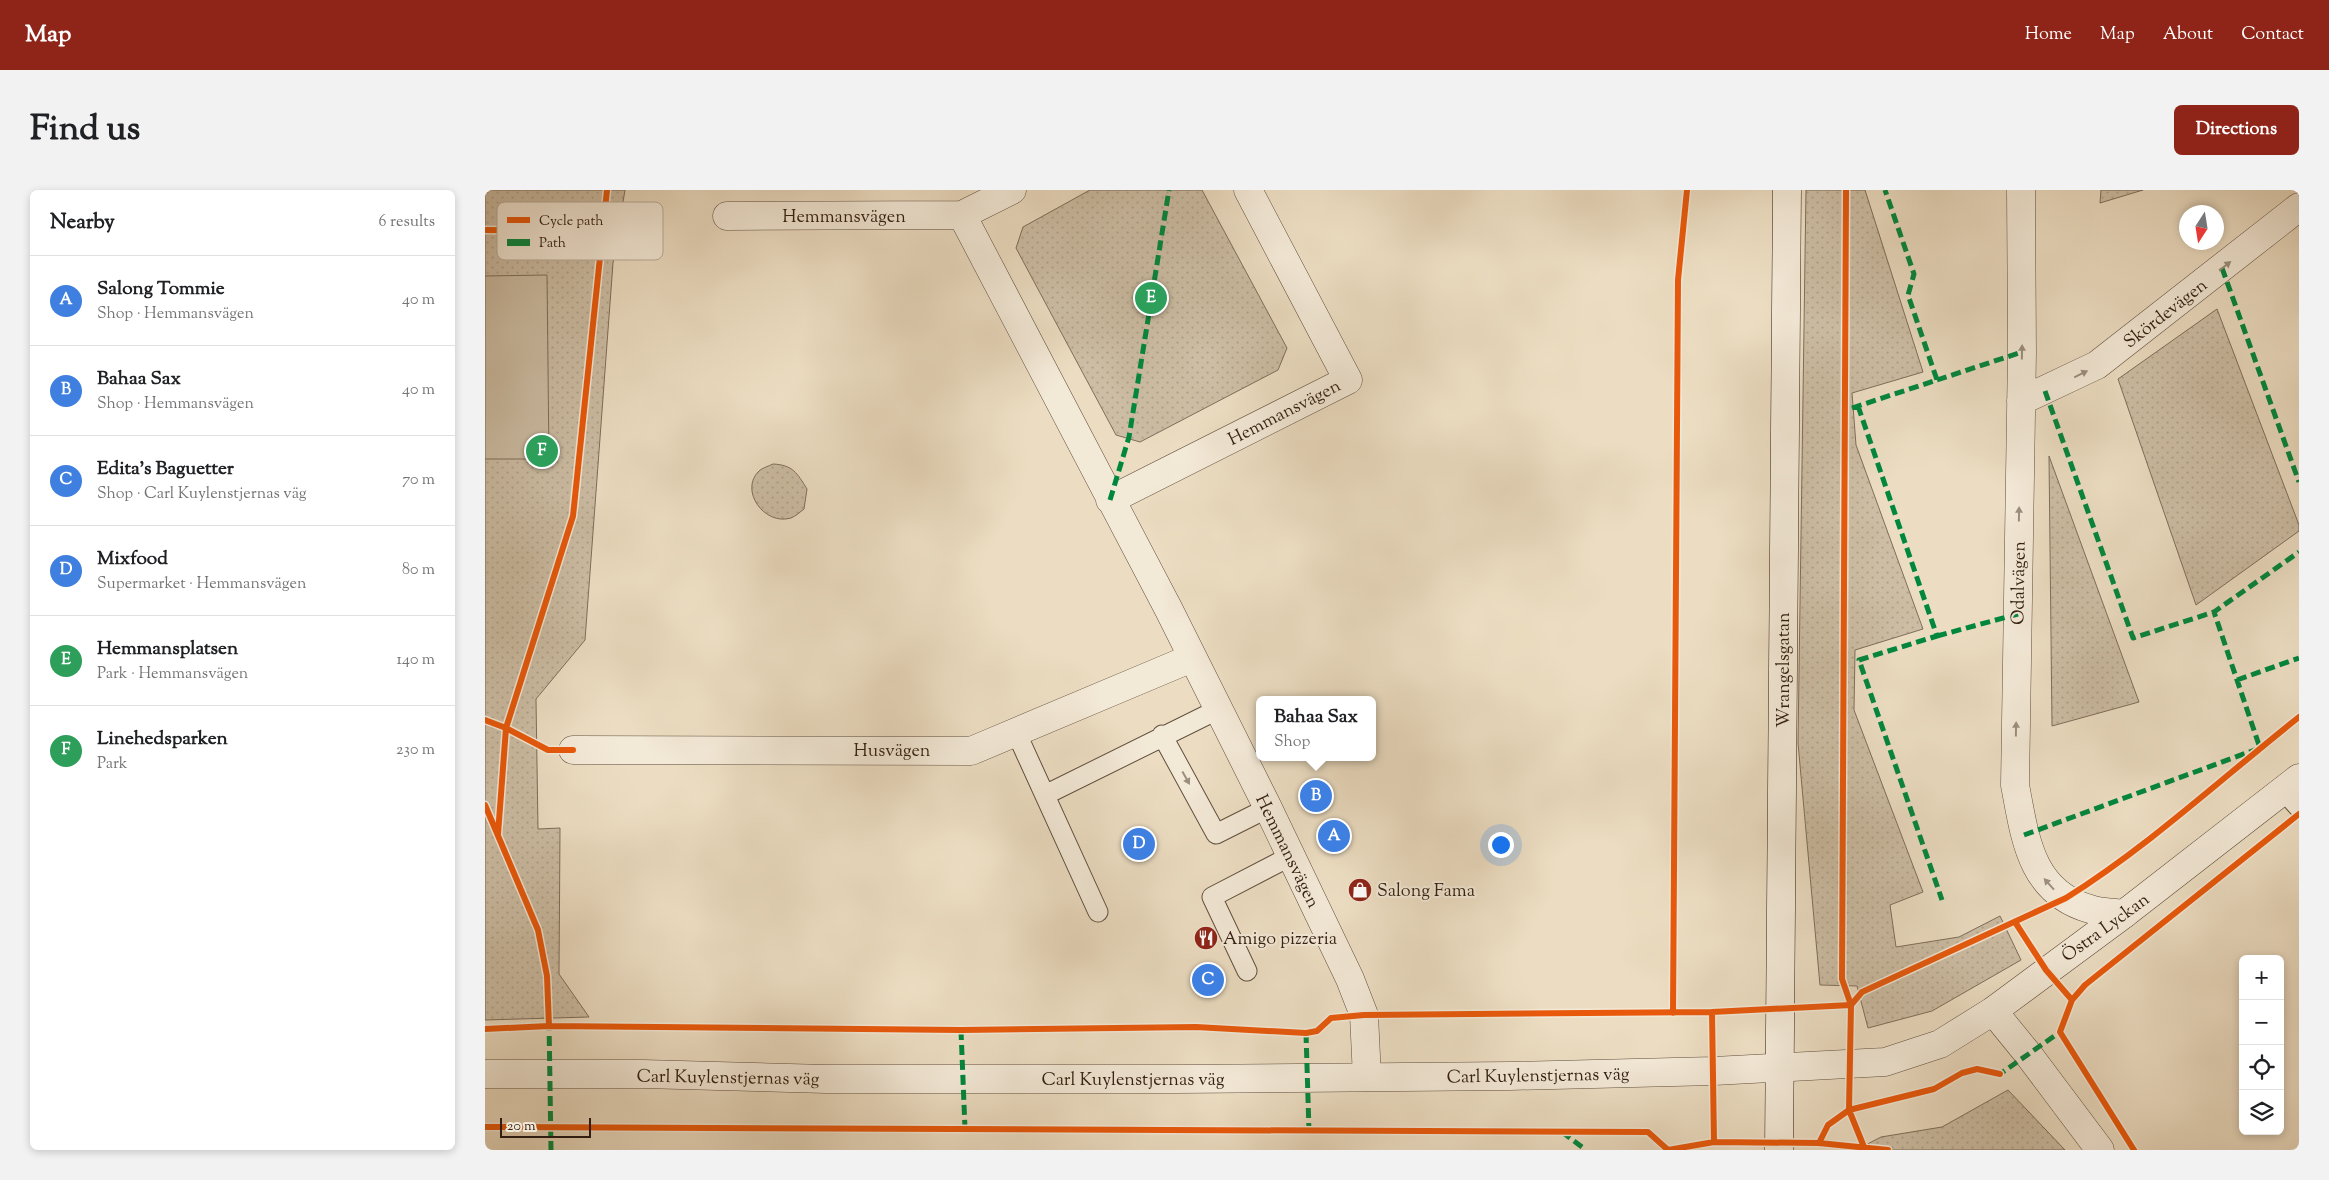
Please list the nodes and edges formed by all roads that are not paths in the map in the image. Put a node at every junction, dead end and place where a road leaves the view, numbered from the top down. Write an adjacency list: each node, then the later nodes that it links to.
1 (1012, 190): 6 (street, Hemmansvägen)
2 (1248, 190): 9 (street, Hemmansvägen)
3 (1787, 190): 23 (street, Wrangelsgatan)
4 (2021, 190): 8 (street, Odalvägen, one-way to 4)
5 (2299, 207): 8 (street, Skördevägen, one-way to 5)
6 (962, 215): 7 (street, Hemmansvägen); 9 (street, Hemmansvägen)
7 (727, 216)
8 (2021, 401): 20 (street, Odalvägen, one-way to 8)
9 (1110, 500): 10 (street, Hemmansvägen)
10 (1192, 658): 11 (street, Hemmansvägen); 12 (street, Husvägen)
11 (1217, 710): 13 (lane); 17 (street, Hemmansvägen)
12 (1016, 732): 14 (street, Husvägen); 16 (lane)
13 (1162, 735): 16 (lane); 17 (lane, one-way to 17)
14 (573, 750)
15 (2294, 792): 20 (street, Östra Lyckan)
16 (1045, 795): 19 (lane)
17 (1268, 808): 18 (street, Hemmansvägen)
18 (1291, 856): 21 (lane); 25 (street, Hemmansvägen)
19 (1099, 912)
20 (2125, 914): 22 (street, Östra Lyckan)
21 (1247, 971)
22 (1993, 1011): 23 (street, Östra Lyckan); 27 (street)
23 (1780, 1068): 25 (street, Carl Kuylenstjernas väg); 26 (street, Wrangelsgatan)
24 (485, 1074): 25 (street, Carl Kuylenstjernas väg)
25 (1367, 1077)
26 (1779, 1150)
27 (2100, 1150)

